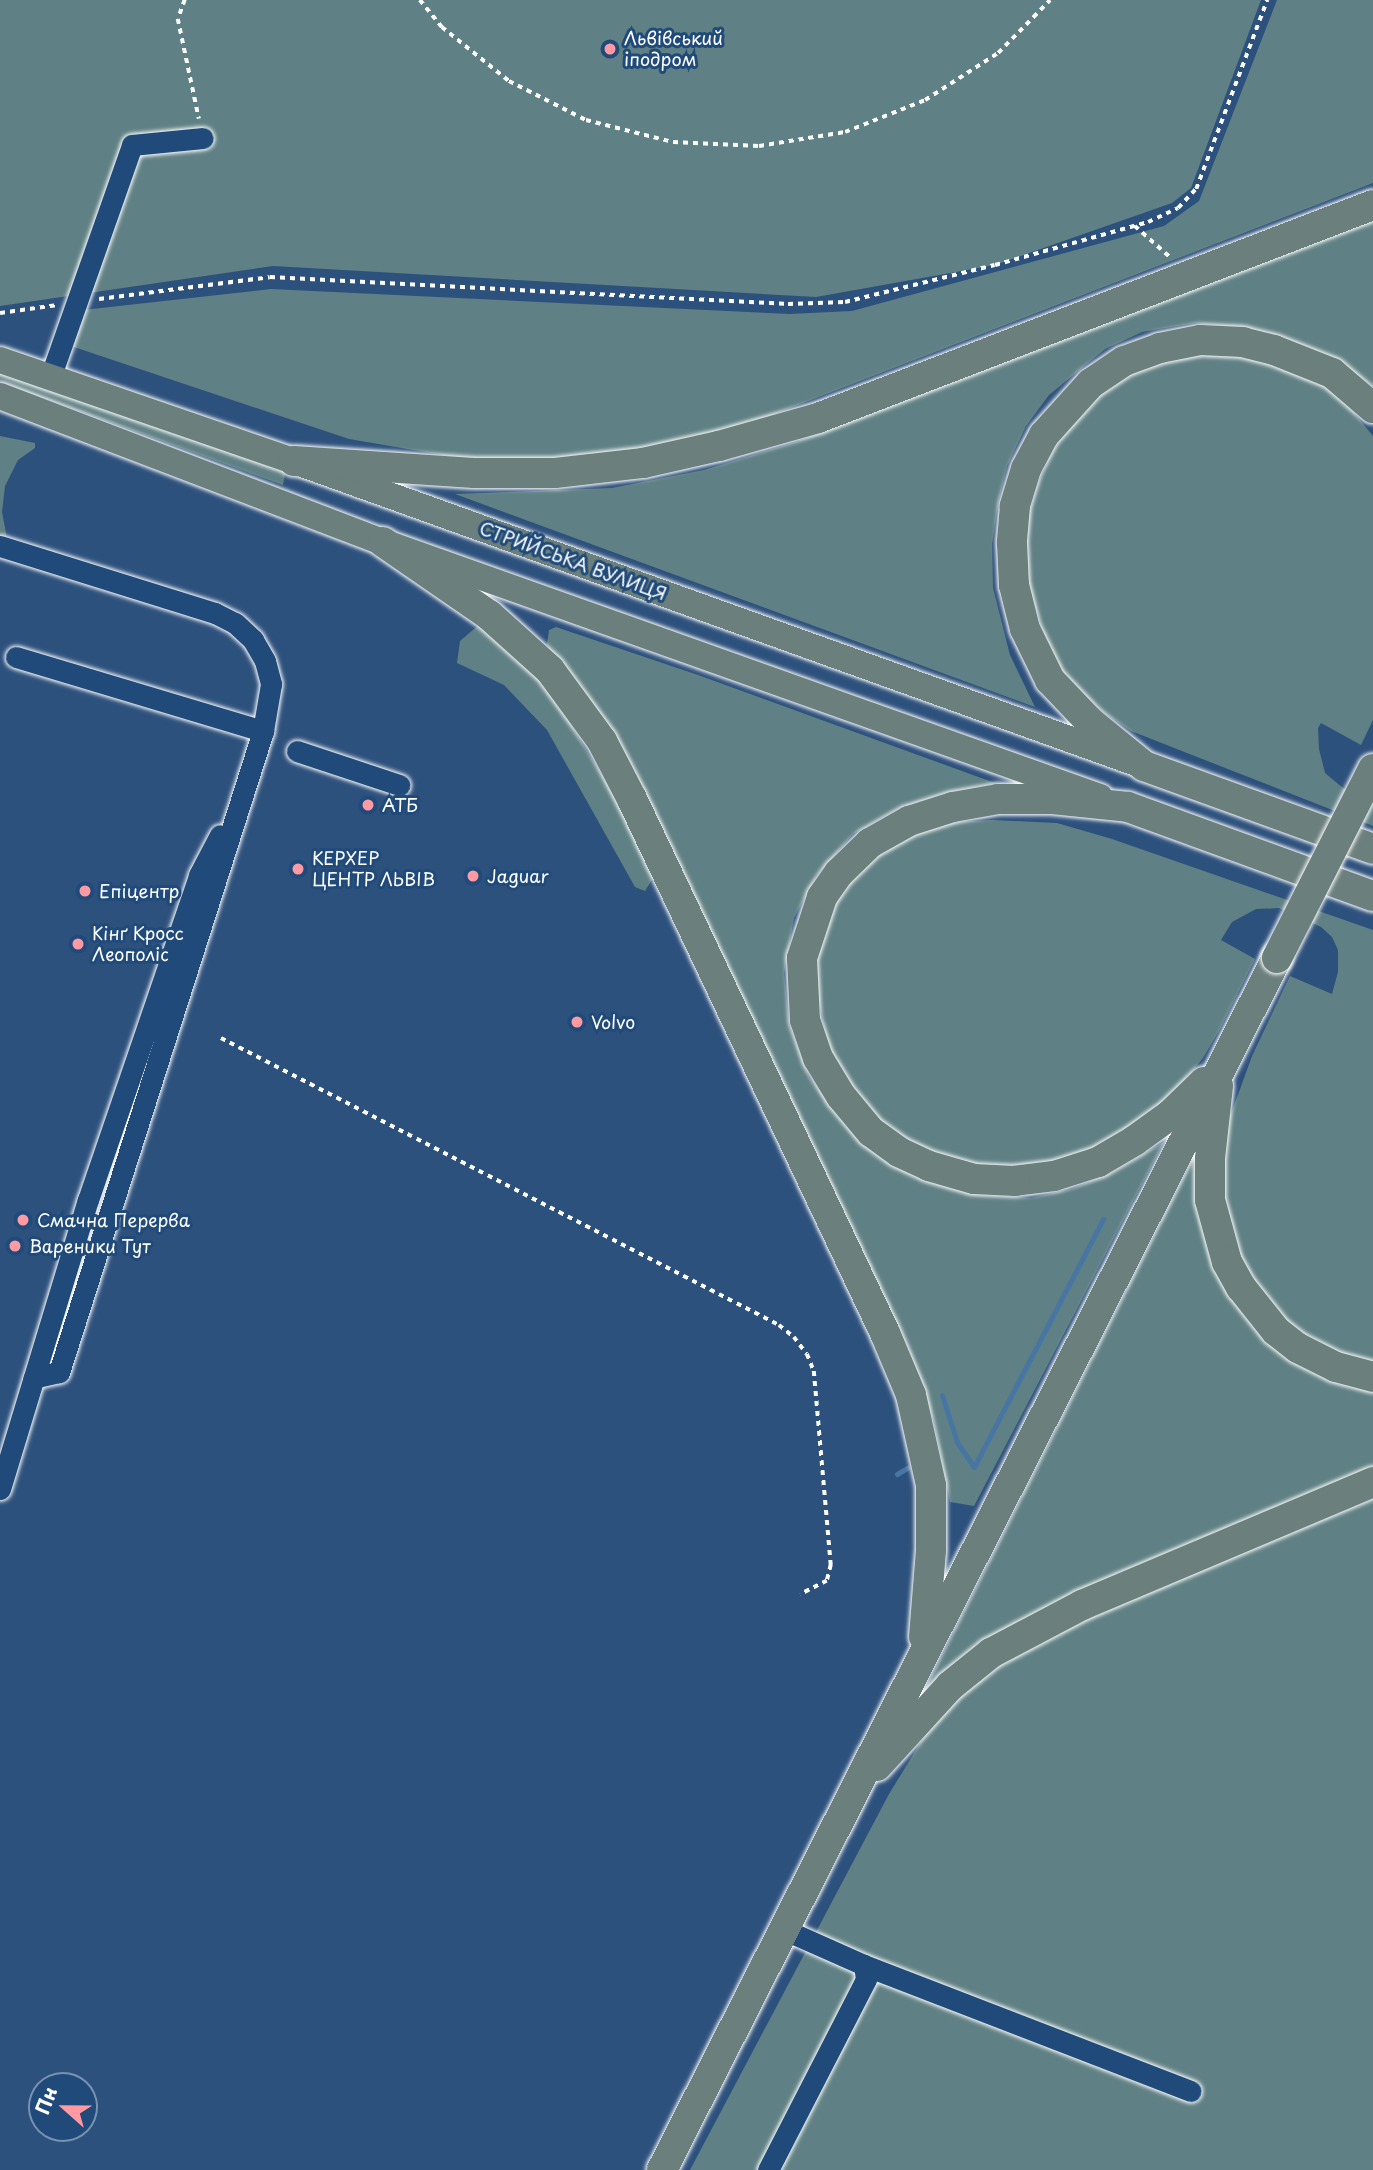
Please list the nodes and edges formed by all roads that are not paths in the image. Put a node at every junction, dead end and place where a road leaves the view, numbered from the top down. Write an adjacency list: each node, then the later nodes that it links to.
1 (203, 138): 4 (lane)
2 (1373, 205): 7 (highway)
3 (0, 360): 4 (main road, СТРИЙСЬКА ВУЛИЦЯ)
4 (50, 378): 7 (main road, СТРИЙСЬКА ВУЛИЦЯ)
5 (0, 396): 8 (main road)
6 (1373, 408): 13 (highway)
7 (294, 461): 13 (main road, СТРИЙСЬКА ВУЛИЦЯ)
8 (383, 542): 16 (main road); 23 (highway)
9 (0, 546): 11 (lane)
10 (16, 657): 11 (lane)
11 (263, 731): 22 (lane)
12 (297, 751): 15 (lane)
13 (1144, 766): 17 (highway)
14 (1373, 769): 19 (highway, bridge)
15 (400, 785)
16 (1128, 807): 18 (highway); 19 (highway)
17 (1373, 849)
18 (1373, 896)
19 (1220, 1068): 20 (highway); 23 (highway)
20 (1373, 1377)
21 (1373, 1482): 24 (highway)
22 (0, 1489)
23 (922, 1653): 24 (highway)
24 (850, 1795): 25 (highway)
25 (783, 1929): 26 (lane); 28 (highway)
26 (864, 1965): 27 (lane); 29 (lane)
27 (1190, 2091)
28 (662, 2170)
29 (768, 2170)

